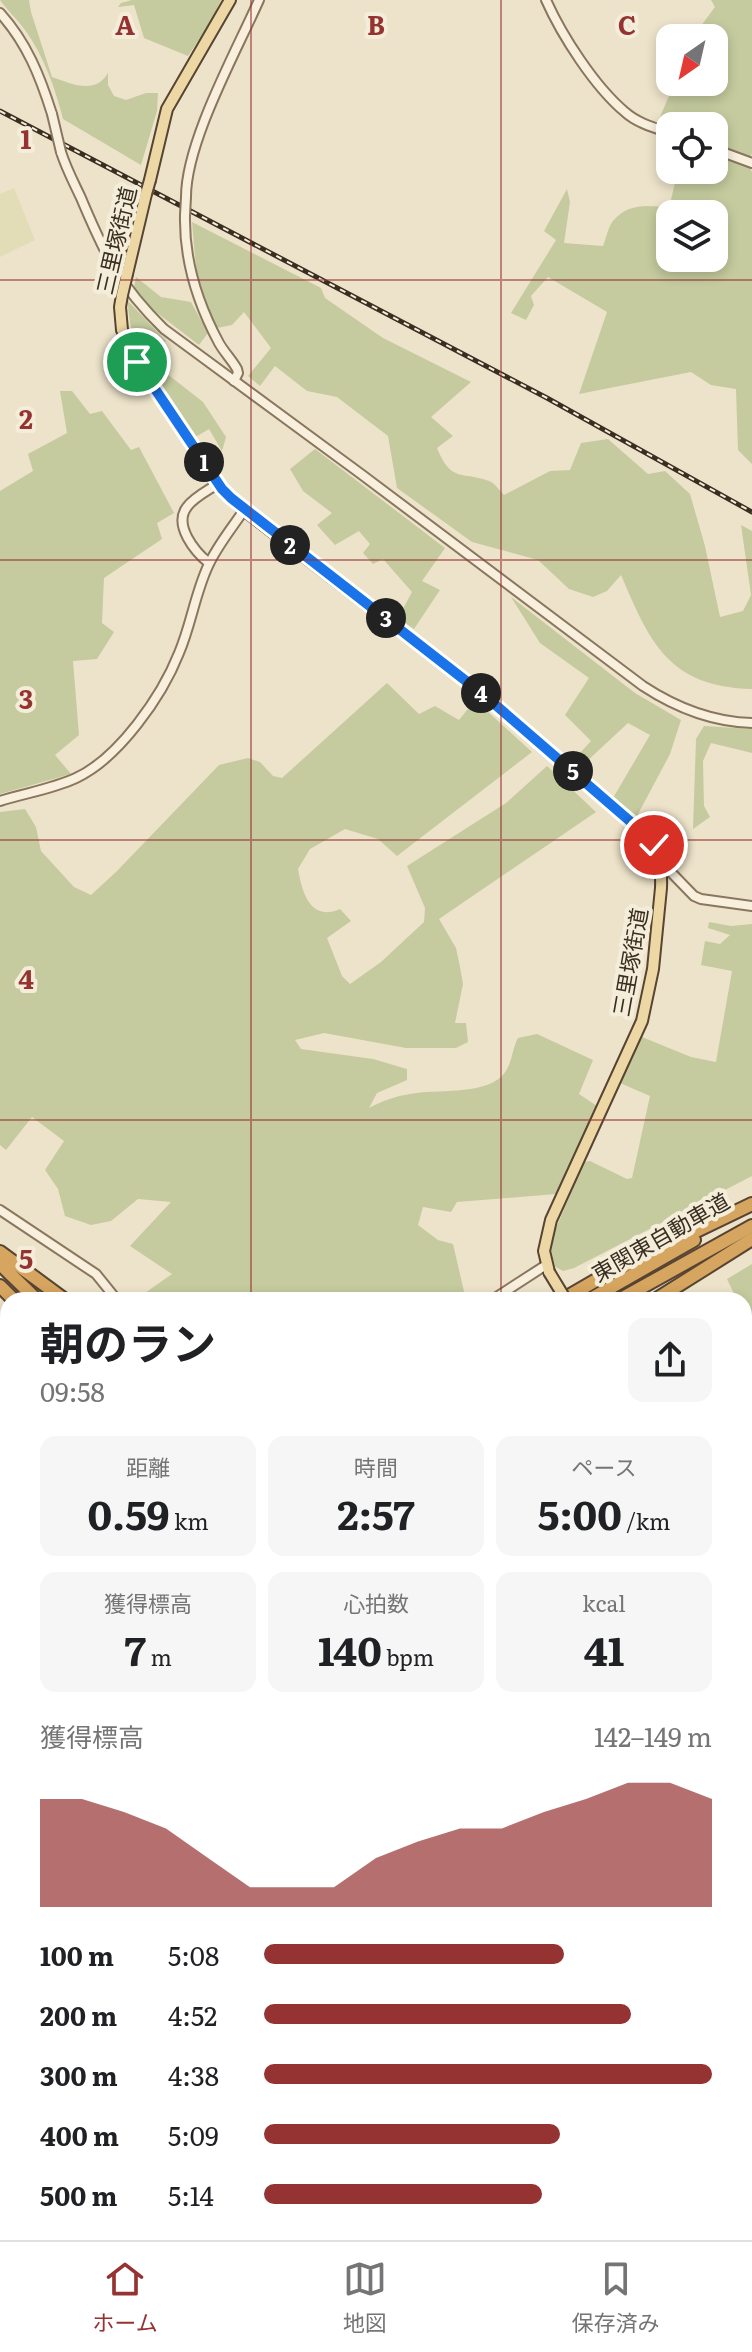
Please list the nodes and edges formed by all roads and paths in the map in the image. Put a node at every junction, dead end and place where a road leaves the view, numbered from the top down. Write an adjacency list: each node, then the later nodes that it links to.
1 (230, 0): 9 (main road, 三里塚街道, bridge)
2 (259, 0): 8 (street, bridge)
3 (546, 0): 5 (street)
4 (0, 13): 8 (street, bridge)
5 (656, 128)
6 (728, 154): 7 (street)
7 (752, 163)
8 (234, 381): 12 (street)
9 (219, 483): 10 (main road, 三里塚街道); 11 (street)
10 (244, 510): 11 (street); 14 (main road, 三里塚街道)
11 (209, 563): 13 (street)
12 (752, 723)
13 (0, 801)
14 (661, 862): 15 (street); 22 (main road, 三里塚街道)
15 (752, 906)
16 (752, 1205): 28 (highway); 29 (highway, 東関東自動車道)
17 (0, 1210): 25 (street)
18 (752, 1226): 30 (highway, 東関東自動車道)
19 (752, 1239): 31 (highway)
20 (0, 1252): 24 (highway)
21 (0, 1264): 23 (highway)
22 (547, 1268): 26 (street); 27 (main road, bridge)
23 (29, 1292)
24 (54, 1292)
25 (111, 1292)
26 (506, 1292)
27 (560, 1292)
28 (577, 1292)
29 (603, 1292)
30 (633, 1292)
31 (668, 1292)

